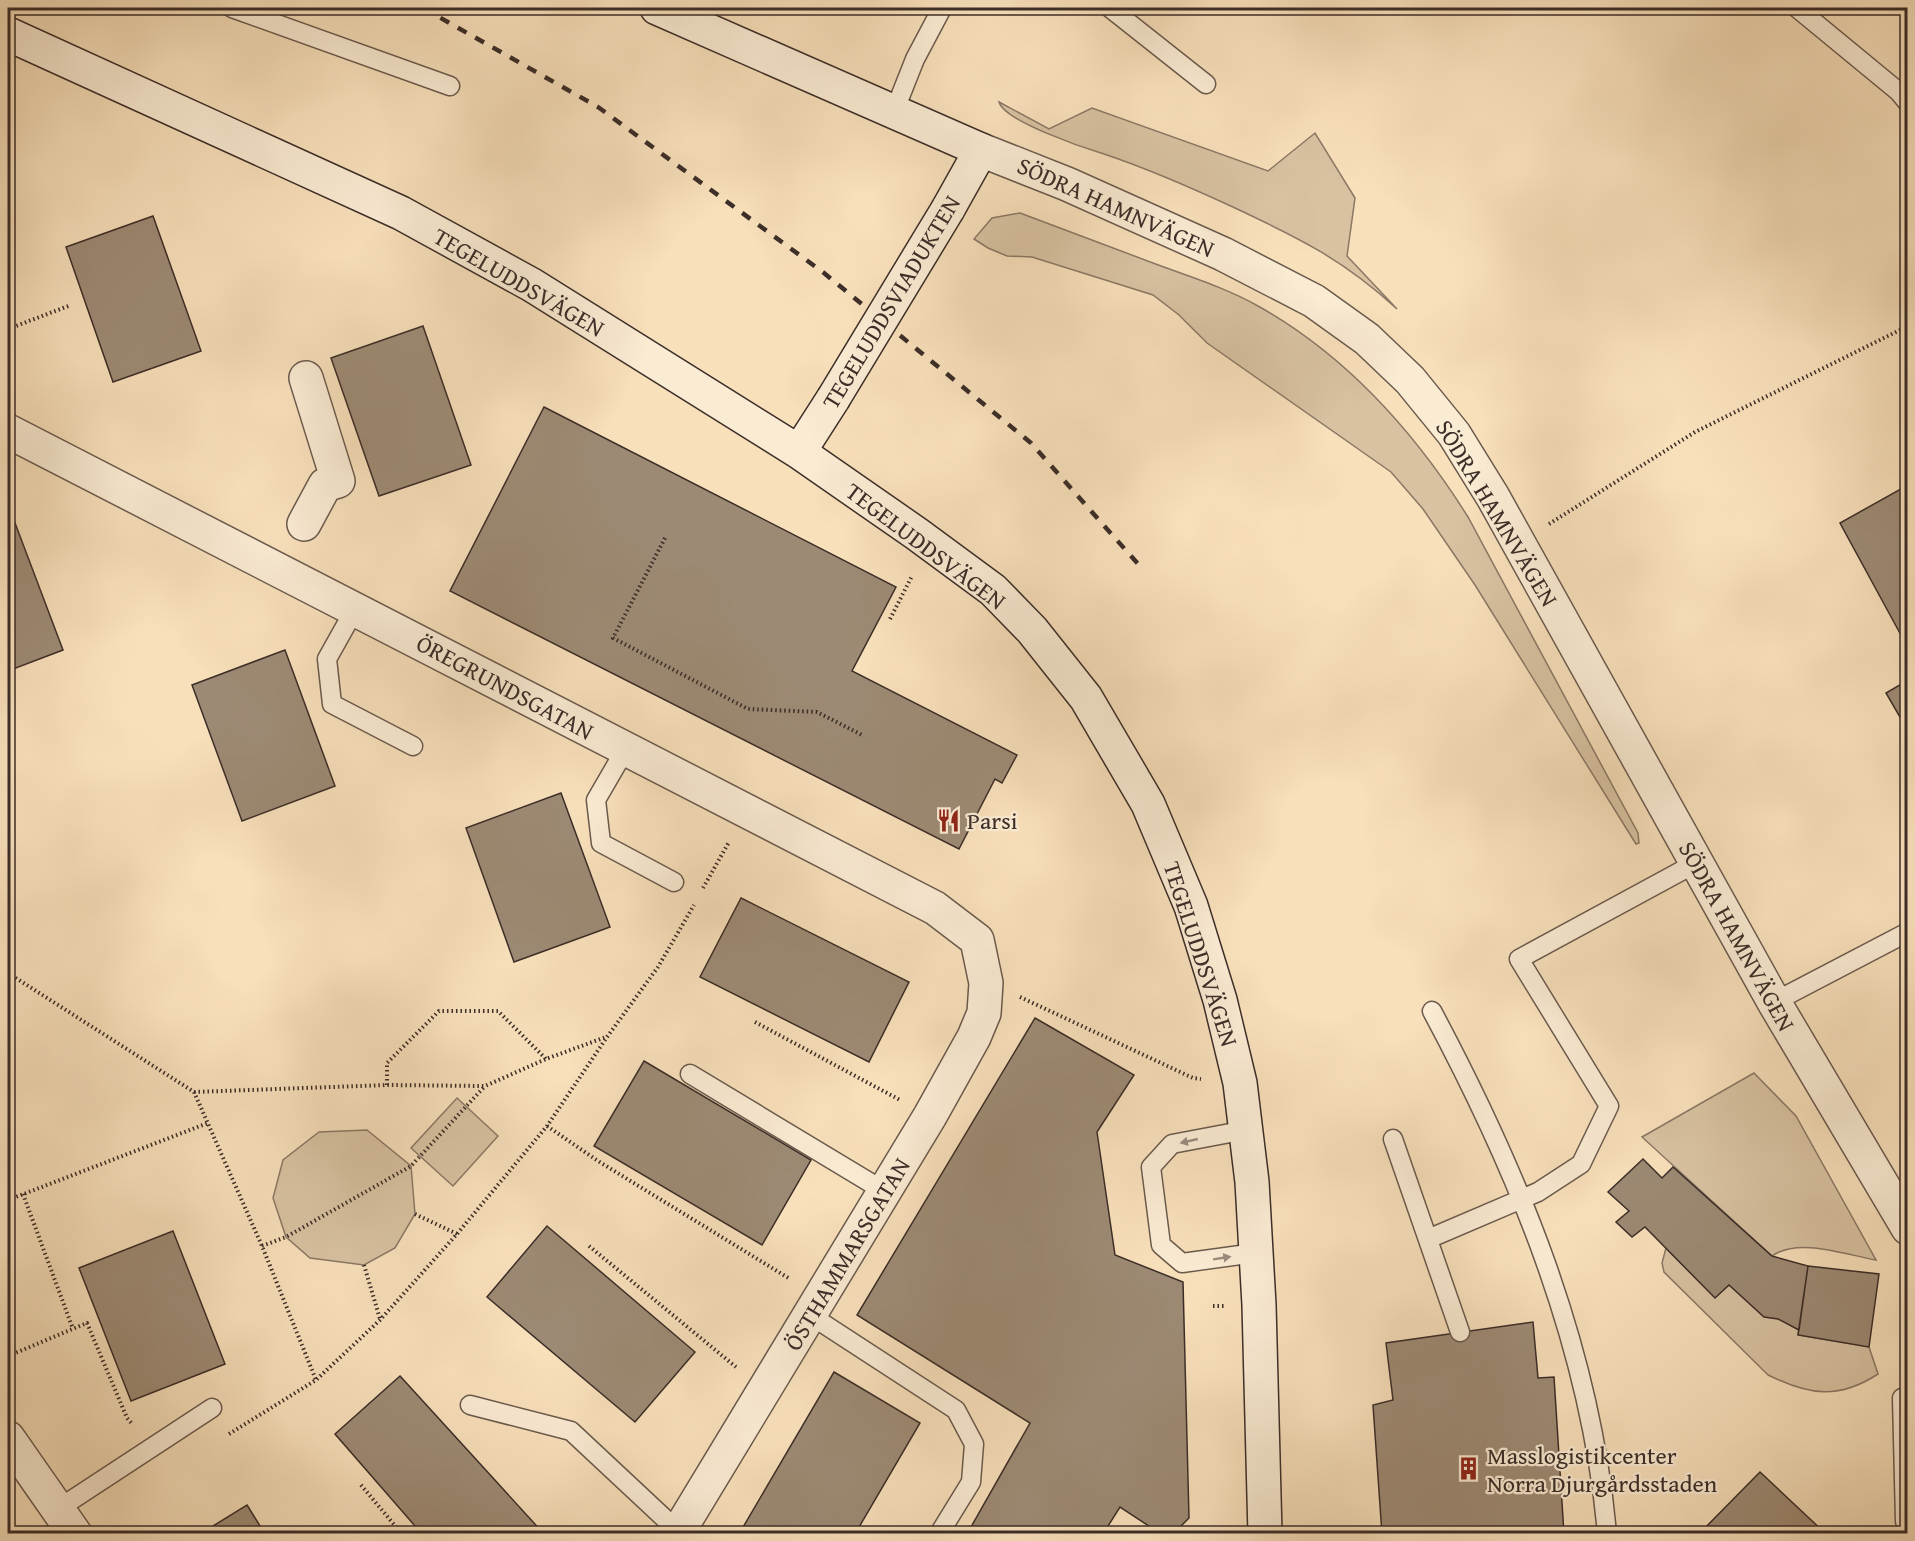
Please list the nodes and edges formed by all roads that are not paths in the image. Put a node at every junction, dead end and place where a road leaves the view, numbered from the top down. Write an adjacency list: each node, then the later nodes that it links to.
1 (232, 8): 8 (lane)
2 (657, 8): 10 (street, SÖDRA HAMNVÄGEN)
3 (942, 8): 10 (lane)
4 (1110, 8): 7 (lane)
5 (1797, 8): 9 (lane)
6 (8, 34): 14 (street, TEGELUDDSVÄGEN)
7 (1206, 84)
8 (450, 86)
9 (1908, 103)
10 (894, 112): 11 (street, SÖDRA HAMNVÄGEN)
11 (981, 150): 14 (street, TEGELUDDSVIADUKTEN, bridge); 19 (street, SÖDRA HAMNVÄGEN)
12 (306, 378): 15 (street)
13 (8, 432): 16 (street, ÖREGRUNDSGATAN)
14 (799, 452): 26 (street, TEGELUDDSVÄGEN)
15 (304, 524)
16 (355, 609): 17 (lane); 18 (street, ÖREGRUNDSGATAN)
17 (413, 746)
18 (625, 750): 20 (lane); 22 (street, ÖREGRUNDSGATAN)
19 (1696, 863): 23 (street, SÖDRA HAMNVÄGEN); 29 (lane)
20 (674, 882)
21 (1908, 932): 23 (lane)
22 (985, 973): 28 (street, ÖSTHAMMARSGATAN)
23 (1774, 1002): 30 (street, SÖDRA HAMNVÄGEN)
24 (1432, 1011): 29 (lane)
25 (690, 1074): 28 (lane)
26 (1246, 1130): 32 (street, TEGELUDDSVÄGEN); 32 (lane, one-way to 32)
27 (1394, 1138): 31 (lane)
28 (884, 1191): 33 (street, ÖSTHAMMARSGATAN)
29 (1523, 1199): 31 (lane); 44 (lane)
30 (1908, 1228)
31 (1428, 1239): 34 (lane)
32 (1255, 1253): 43 (street, TEGELUDDSVÄGEN)
33 (815, 1306): 41 (street, ÖSTHAMMARSGATAN); 42 (lane)
34 (1460, 1332)
35 (1902, 1398): 40 (lane)
36 (470, 1406): 41 (lane)
37 (212, 1408): 39 (lane)
38 (8, 1437): 39 (street)
39 (66, 1521)
40 (1908, 1523)
41 (677, 1532)
42 (939, 1533)
43 (1265, 1533)
44 (1607, 1533)

